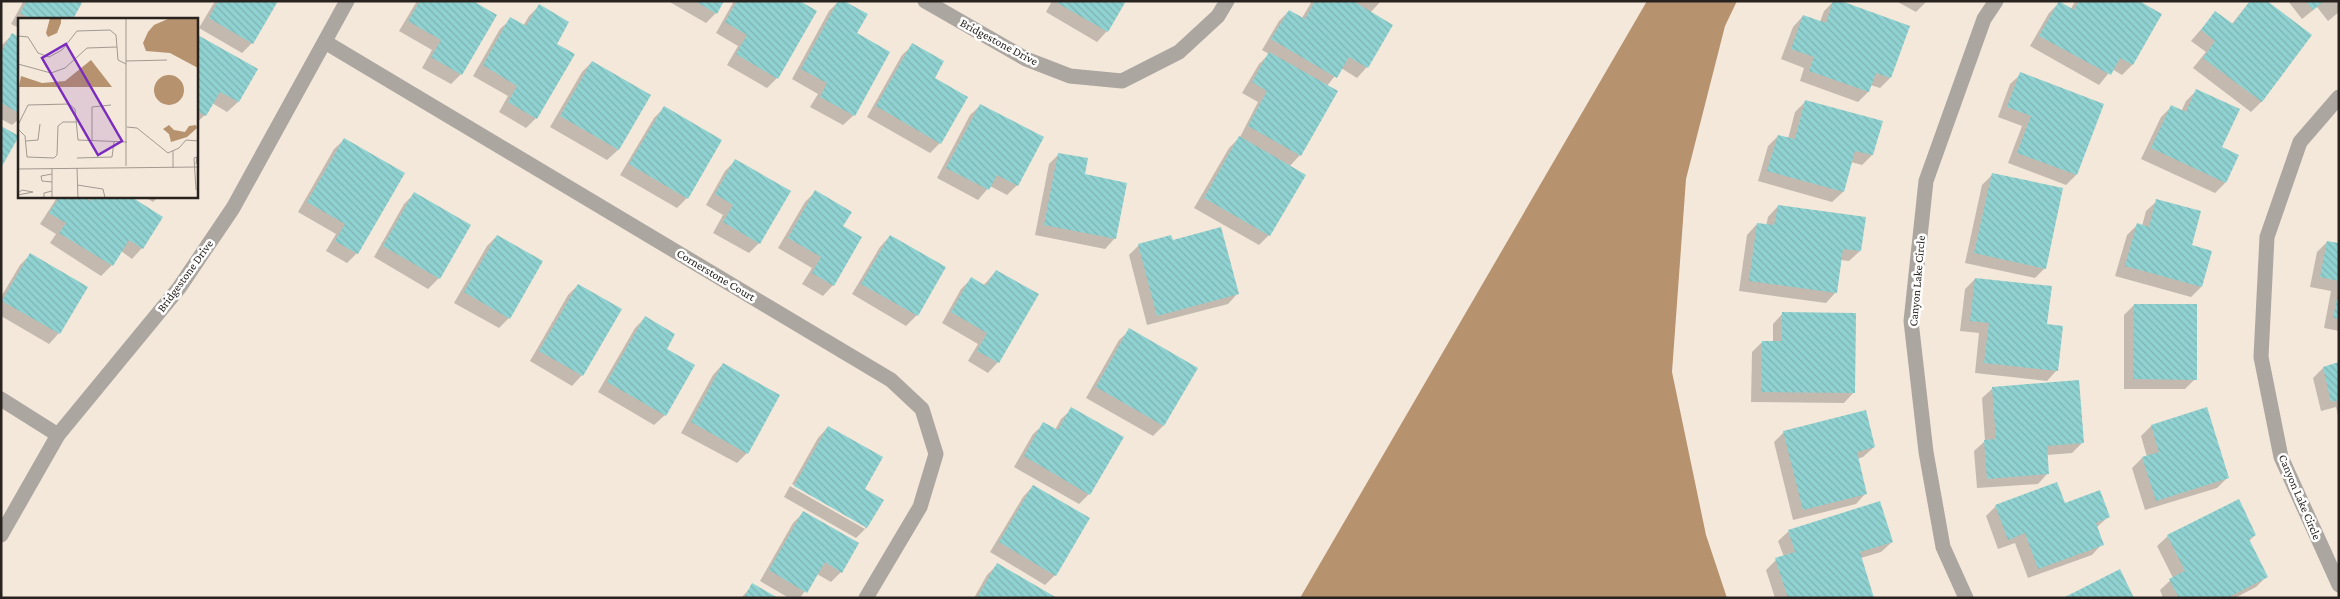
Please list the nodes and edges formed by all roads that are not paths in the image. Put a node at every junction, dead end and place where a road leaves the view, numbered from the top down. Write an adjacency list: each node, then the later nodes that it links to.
1 (347, 1): 5 (street, Bridgestone Drive)
2 (925, 1): 3 (street, Bridgestone Drive)
3 (1227, 1)
4 (1996, 1): 12 (street, Canyon Lake Circle)
5 (325, 42): 8 (street, Bridgestone Drive); 11 (street, Cornerstone Court)
6 (2339, 97): 10 (street, Canyon Lake Circle)
7 (1, 399): 8 (street)
8 (58, 435): 9 (street, Bridgestone Drive)
9 (1, 535)
10 (2339, 585)
11 (866, 598)
12 (1966, 598)

